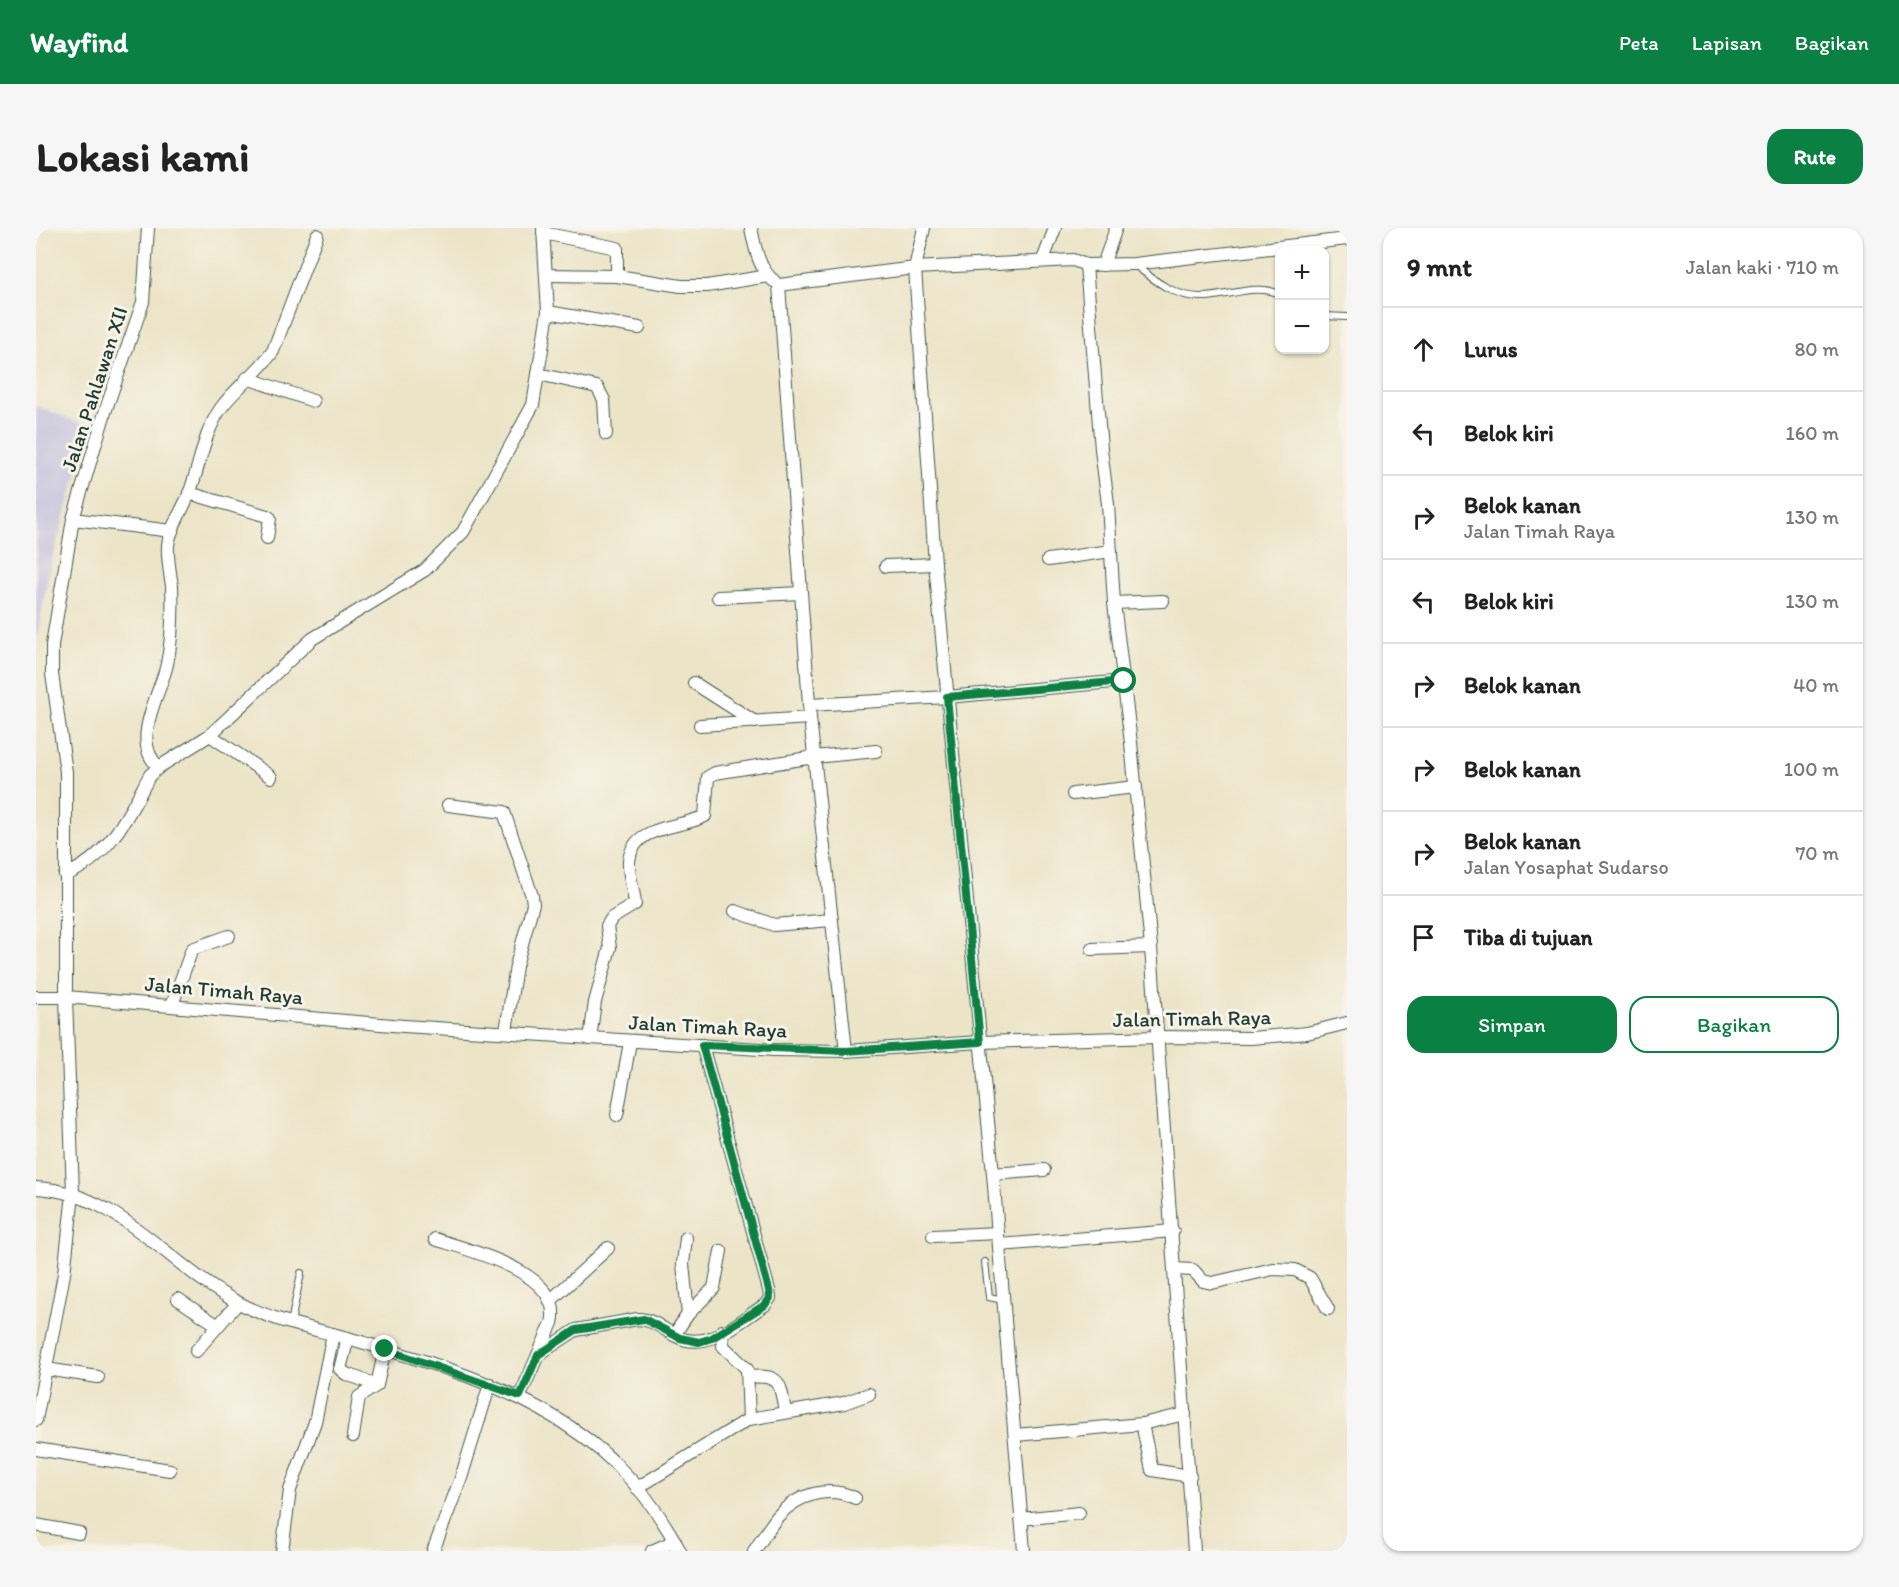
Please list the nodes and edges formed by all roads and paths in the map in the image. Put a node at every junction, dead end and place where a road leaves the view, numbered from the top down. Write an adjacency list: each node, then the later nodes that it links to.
1 (148, 228): 28 (street, Jalan Pahlawan XII)
2 (751, 228): 16 (street)
3 (924, 228): 13 (street)
4 (1055, 228): 9 (street)
5 (1116, 228): 11 (street)
6 (543, 230): 14 (street); 15 (street)
7 (317, 235): 24 (street)
8 (1347, 239): 10 (street)
9 (1043, 260): 12 (street); 13 (street)
10 (1134, 264): 11 (street); 18 (lane)
11 (1103, 265): 12 (street)
12 (1086, 266): 31 (street)
13 (915, 268): 17 (street); 33 (street)
14 (546, 274): 15 (street); 19 (street)
15 (617, 276): 16 (street)
16 (768, 276): 17 (street)
17 (779, 285): 35 (street)
18 (1275, 293)
19 (548, 312): 22 (street); 23 (street)
20 (1329, 316): 21 (lane)
21 (1347, 317)
22 (639, 328)
23 (538, 374): 26 (street); 46 (street)
24 (247, 378): 25 (street); 27 (street)
25 (313, 401)
26 (606, 434)
27 (189, 493): 29 (street); 30 (street)
28 (73, 519): 29 (street); 54 (street, Jalan Pahlawan XII)
29 (172, 531): 49 (street)
30 (267, 538)
31 (1111, 551): 32 (street); 38 (street)
32 (1048, 560)
33 (935, 564): 34 (street); 41 (street)
34 (886, 567)
35 (801, 592): 36 (street); 42 (street)
36 (718, 597)
37 (1163, 601): 38 (street)
38 (1114, 603): 39 (street)
39 (1124, 681): 41 (street); 51 (street)
40 (694, 683): 44 (street)
41 (947, 697): 42 (street); 68 (street)
42 (810, 705): 43 (street)
43 (810, 718): 44 (street); 48 (street)
44 (755, 722): 45 (street)
45 (700, 725)
46 (210, 735): 49 (street); 50 (street)
47 (876, 751): 48 (street)
48 (814, 757): 56 (street); 66 (street)
49 (159, 767): 54 (street)
50 (271, 777)
51 (1136, 787): 52 (street); 58 (street)
52 (1073, 794)
53 (448, 805): 64 (street)
54 (65, 875): 61 (street, Jalan Pahlawan XII)
55 (735, 911): 56 (street)
56 (831, 920): 70 (street)
57 (229, 936): 62 (street)
58 (1151, 947): 59 (street); 65 (street)
59 (1092, 950)
60 (36, 997): 61 (street, Jalan Timah Raya)
61 (66, 997): 62 (street, Jalan Timah Raya); 75 (street, Jalan Pahlawan XII)
62 (172, 1005): 64 (street, Jalan Timah Raya)
63 (1347, 1023): 65 (street, Jalan Timah Raya)
64 (506, 1031): 66 (street, Jalan Timah Raya)
65 (1158, 1037): 68 (street, Jalan Timah Raya); 76 (street)
66 (590, 1040): 67 (street, Jalan Timah Raya)
67 (630, 1042): 69 (street, Jalan Timah Raya); 71 (street)
68 (980, 1042): 70 (street, Jalan Timah Raya); 73 (street)
69 (702, 1045): 70 (street, Jalan Timah Raya); 94 (street)
70 (846, 1051)
71 (616, 1115)
72 (1044, 1170): 73 (street)
73 (993, 1174): 80 (street)
74 (36, 1188): 75 (street)
75 (73, 1194): 89 (street); 101 (street, Jalan Pahlawan XII)
76 (1173, 1231): 80 (street); 84 (street)
77 (933, 1236): 80 (street)
78 (686, 1238): 91 (street)
79 (435, 1239): 88 (street)
80 (998, 1239): 87 (street)
81 (608, 1248): 88 (street)
82 (721, 1251): 91 (street)
83 (985, 1262): 87 (lane)
84 (1175, 1269): 90 (street); 109 (street)
85 (300, 1273): 93 (lane)
86 (178, 1299): 92 (street)
87 (1004, 1300): 113 (street)
88 (550, 1301): 100 (street)
89 (238, 1303): 92 (street); 93 (street)
90 (1328, 1308)
91 (688, 1314): 96 (street)
92 (217, 1325): 99 (street)
93 (291, 1325): 95 (street)
94 (723, 1331): 96 (street); 103 (street)
95 (333, 1334): 97 (street); 125 (street)
96 (674, 1335): 100 (street)
97 (348, 1338): 98 (street); 105 (street)
98 (385, 1349): 104 (street); 105 (street)
99 (196, 1351)
100 (538, 1355): 107 (street)
101 (46, 1369): 102 (street); 111 (street, Jalan Pahlawan XII)
102 (98, 1377)
103 (748, 1377): 108 (street); 110 (street)
104 (490, 1384): 107 (street); 126 (street)
105 (377, 1385): 114 (street)
106 (869, 1394): 108 (street)
107 (520, 1396): 118 (street)
108 (785, 1412): 110 (street)
109 (1185, 1414): 112 (street); 117 (street)
110 (749, 1419): 118 (street)
111 (36, 1420)
112 (1142, 1424): 113 (street); 117 (street)
113 (1015, 1435): 121 (street)
114 (352, 1436)
115 (36, 1449): 116 (street)
116 (170, 1470)
117 (1190, 1476): 130 (street)
118 (637, 1488): 124 (street)
119 (855, 1498): 128 (street)
120 (1079, 1513): 121 (street)
121 (1021, 1519): 129 (street)
122 (36, 1525): 123 (street)
123 (79, 1533)
124 (678, 1546): 127 (street)
125 (282, 1551)
126 (434, 1551)
127 (652, 1551)
128 (754, 1551)
129 (1024, 1551)
130 (1194, 1551)

